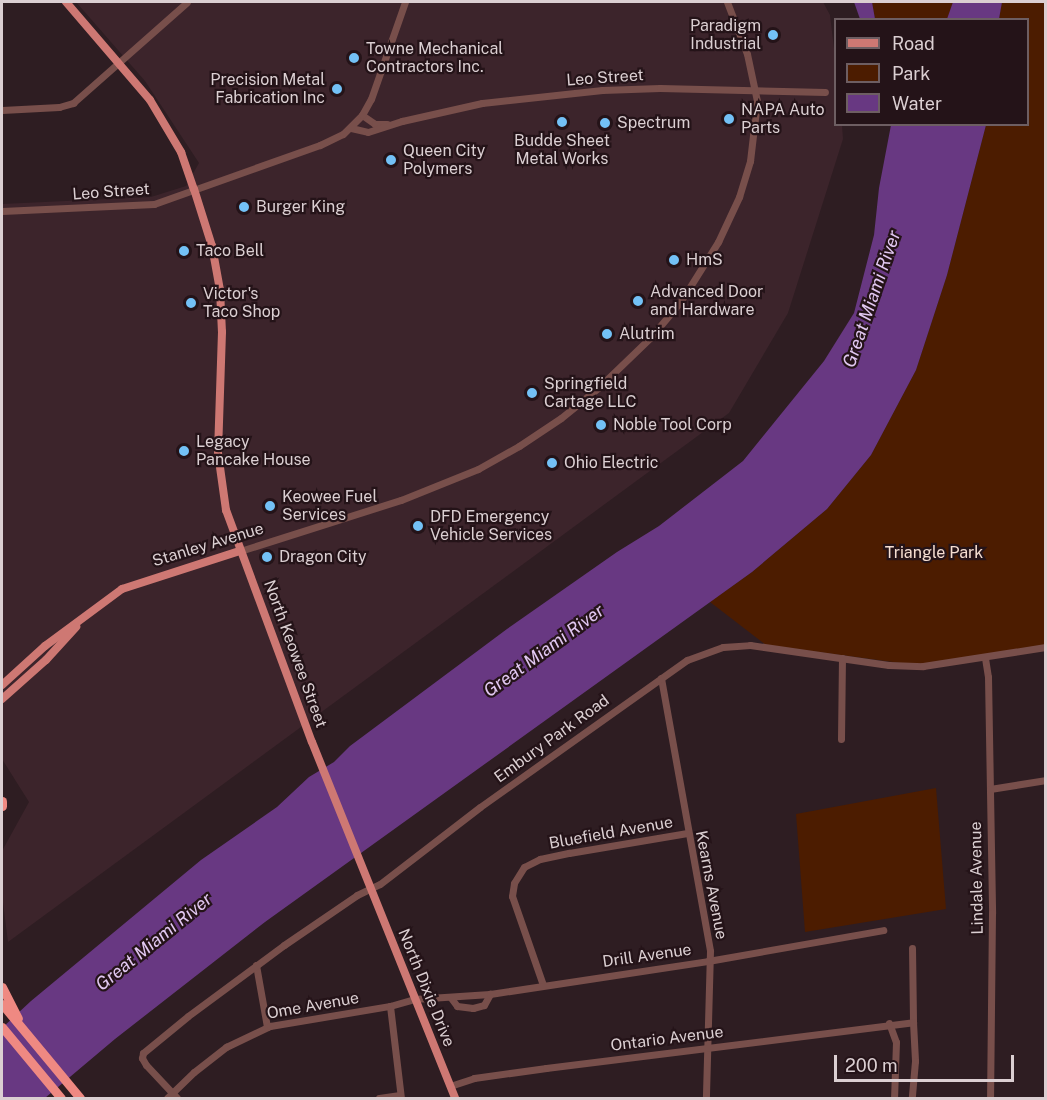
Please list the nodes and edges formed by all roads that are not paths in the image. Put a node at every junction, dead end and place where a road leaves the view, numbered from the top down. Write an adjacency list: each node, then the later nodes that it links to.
1 (66, 2): 5 (main road, North Keowee Street)
2 (187, 2): 5 (street)
3 (405, 2): 9 (street, Leo Street)
4 (727, 2): 6 (street, Stanley Avenue)
5 (120, 61): 8 (street); 12 (main road, North Keowee Street)
6 (755, 90): 7 (street, Leo Street); 10 (street, Leo Street); 14 (street, Stanley Avenue)
7 (825, 92)
8 (2, 110)
9 (362, 115): 10 (street); 11 (street, Leo Street)
10 (390, 124): 11 (street, Leo Street)
11 (351, 128): 12 (street, Leo Street)
12 (194, 189): 13 (street, Leo Street); 14 (main road, North Keowee Street)
13 (2, 211)
14 (240, 550): 15 (main road, Stanley Avenue); 28 (main road, North Keowee Street)
15 (80, 621): 20 (main road, Stanley Avenue); 21 (main road, Stanley Avenue)
16 (1046, 647): 18 (street, Embury Park Road)
17 (842, 658): 18 (street, Embury Park Road); 19 (street, Embury Park Road); 22 (street)
18 (985, 658): 24 (street, Lindale Avenue)
19 (661, 678): 27 (street, Kearns Avenue); 28 (street, Embury Park Road)
20 (2, 685)
21 (2, 699)
22 (841, 739)
23 (1046, 780): 24 (street)
24 (990, 789): 56 (street, Lindale Avenue)
25 (2, 801): 26 (highway)
26 (2, 806)
27 (687, 833): 31 (street, Kearns Avenue); 33 (street, Bluefield Avenue)
28 (370, 889): 32 (street, Embury Park Road); 37 (main road, North Dixie Drive)
29 (883, 930): 31 (street, Drill Avenue)
30 (912, 948): 40 (street)
31 (708, 961): 33 (street, Drill Avenue); 45 (street, Kearns Avenue)
32 (256, 965): 42 (street); 47 (street, Embury Park Road)
33 (543, 985): 35 (street, Drill Avenue)
34 (2, 987): 44 (highway)
35 (490, 994): 36 (street, Drill Avenue); 36 (street)
36 (451, 998): 37 (street, Drill Avenue)
37 (414, 999): 39 (street, Ome Avenue); 46 (main road, North Dixie Drive)
38 (2, 1004): 44 (highway)
39 (390, 1006): 42 (street, Ome Avenue); 48 (street)
40 (913, 1022): 41 (street, Ontario Avenue); 55 (street)
41 (889, 1023): 45 (street, Ontario Avenue); 54 (street)
42 (267, 1027): 47 (street, Ome Avenue)
43 (3, 1030): 49 (highway)
44 (28, 1035): 50 (highway)
45 (707, 1048): 46 (street, Ontario Avenue); 53 (street, Kearns Avenue)
46 (450, 1086): 52 (main road, North Dixie Drive)
47 (172, 1097)
48 (401, 1097): 51 (street)
49 (61, 1098)
50 (80, 1098)
51 (379, 1098)
52 (455, 1098)
53 (706, 1098)
54 (894, 1098)
55 (912, 1098)
56 (990, 1098)

